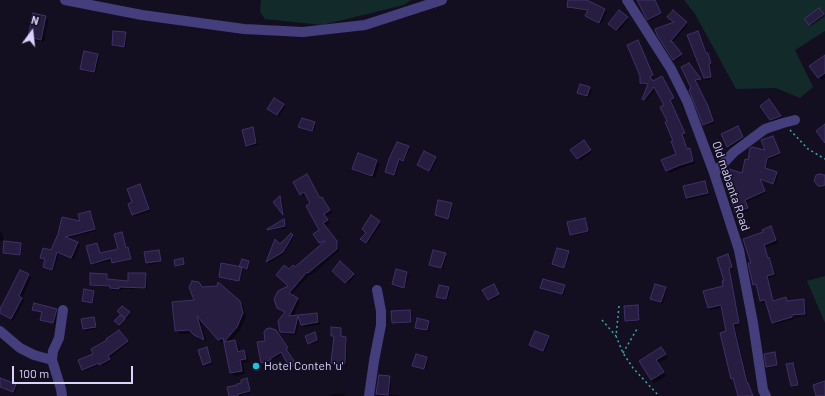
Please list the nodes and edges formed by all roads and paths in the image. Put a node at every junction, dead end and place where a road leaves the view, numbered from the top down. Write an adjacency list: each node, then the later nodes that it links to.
1 (65, 0): 2 (street)
2 (442, 0)
3 (627, 0): 7 (street, Old mabanta Road)
4 (795, 120): 5 (street)
5 (783, 123): 6 (path); 7 (street)
6 (825, 158)
7 (714, 173): 20 (street, Old mabanta Road)
8 (376, 290): 18 (street)
9 (619, 306): 14 (path)
10 (63, 310): 16 (street)
11 (602, 320): 14 (path)
12 (637, 329): 15 (path)
13 (0, 331): 16 (street)
14 (616, 336): 15 (path)
15 (623, 353): 19 (path)
16 (52, 360): 17 (street)
17 (62, 396)
18 (369, 396)
19 (659, 396)
20 (766, 396)

